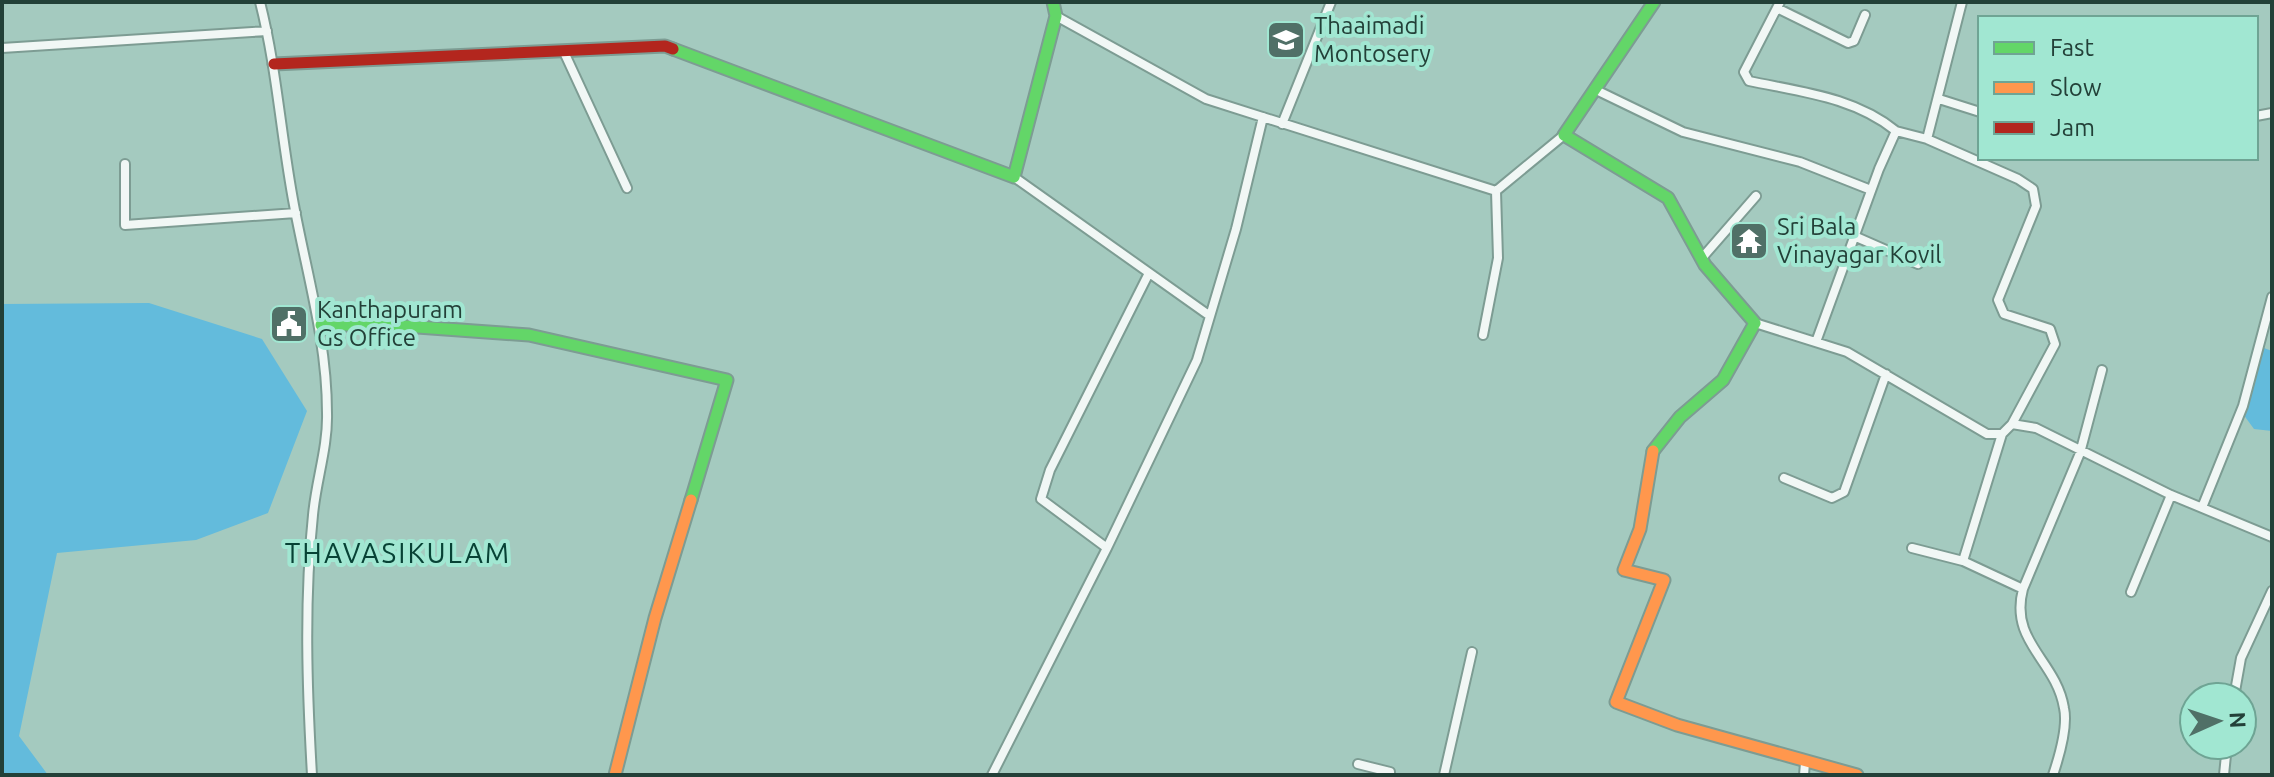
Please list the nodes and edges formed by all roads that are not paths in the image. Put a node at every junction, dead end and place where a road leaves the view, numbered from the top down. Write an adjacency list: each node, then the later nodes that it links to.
1 (260, 2): 9 (street)
2 (1053, 2): 8 (street)
3 (1331, 2): 17 (street)
4 (1654, 2): 13 (street)
5 (1962, 2): 14 (street)
6 (1779, 5): 7 (street); 18 (street)
7 (1865, 15)
8 (1056, 16): 16 (street); 22 (street)
9 (267, 31): 10 (street); 12 (street)
10 (2, 48)
11 (564, 52): 12 (street); 22 (street); 23 (street)
12 (274, 64): 27 (street)
13 (1594, 89): 19 (street); 24 (street)
14 (1939, 99): 15 (street); 20 (street)
15 (1978, 111)
16 (1263, 117): 17 (street); 33 (street)
17 (1282, 124): 25 (street)
18 (1896, 131): 20 (street); 24 (street)
19 (1564, 135): 25 (street); 29 (street)
20 (1927, 139): 40 (street)
21 (125, 164): 27 (street)
22 (1014, 177): 31 (street)
23 (627, 188)
24 (1871, 190): 28 (street)
25 (1496, 191): 36 (street)
26 (1756, 196): 29 (street)
27 (296, 213): 35 (street)
28 (1854, 236): 30 (street); 37 (street)
29 (1702, 258): 34 (street)
30 (1918, 264)
31 (1149, 273): 33 (street); 47 (street)
32 (2272, 297): 45 (street)
33 (1210, 316): 47 (street)
34 (1755, 323): 37 (street); 56 (street)
35 (321, 325): 57 (street); 58 (street)
36 (1483, 335)
37 (1816, 342): 39 (street)
38 (2102, 370): 42 (street)
39 (1886, 374): 41 (street); 43 (street)
40 (2012, 424): 41 (street); 42 (street)
41 (2002, 434): 49 (street)
42 (2080, 453): 44 (street); 50 (street)
43 (1784, 478)
44 (2171, 495): 45 (street); 52 (street)
45 (2203, 505): 46 (street)
46 (2272, 537)
47 (1107, 548): 59 (street)
48 (1912, 548): 49 (street)
49 (1963, 561): 50 (street)
50 (2023, 589): 63 (street)
51 (2272, 591): 54 (street)
52 (2131, 592)
53 (1472, 652): 61 (street)
54 (2237, 681)
55 (1358, 764): 60 (street)
56 (1805, 769): 62 (street)
57 (312, 775)
58 (615, 775)
59 (992, 775)
60 (1390, 775)
61 (1444, 775)
62 (1857, 775)
63 (2053, 775)

